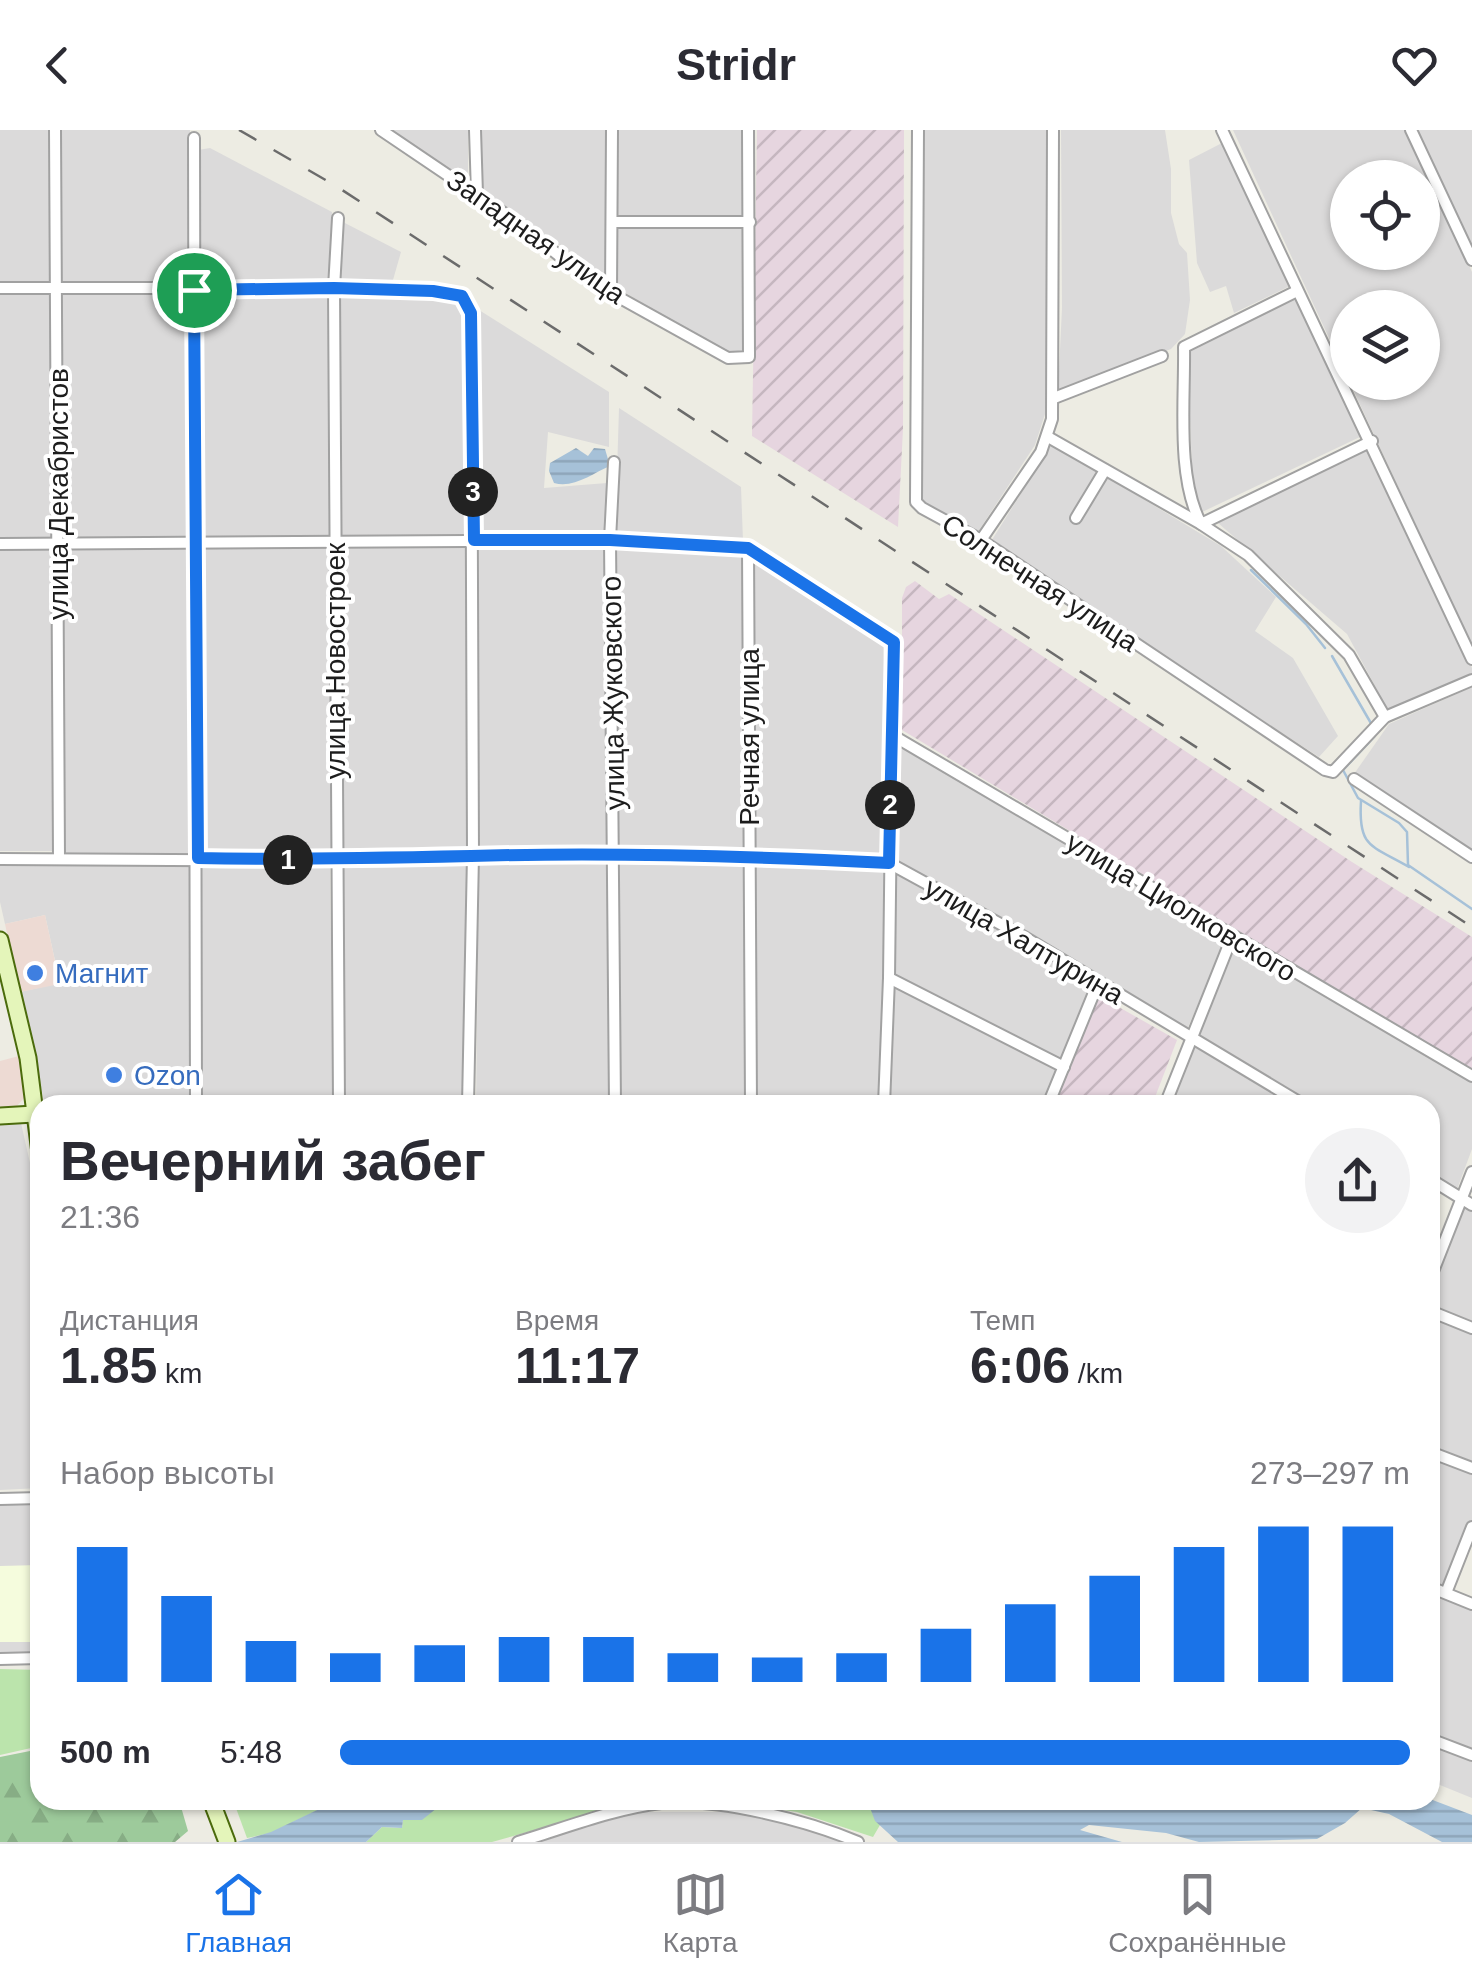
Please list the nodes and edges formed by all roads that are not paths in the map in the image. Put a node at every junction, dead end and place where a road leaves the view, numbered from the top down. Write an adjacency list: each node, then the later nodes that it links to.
1 (55, 130): 17 (street, улица Декабристов)
2 (380, 130): 11 (street, Западная улица)
3 (474, 130): 11 (street)
4 (612, 130): 13 (street)
5 (748, 130): 14 (street)
6 (918, 130): 33 (street, Солнечная улица)
7 (1053, 130): 23 (street)
8 (1222, 130): 20 (street)
9 (1412, 130): 15 (street)
10 (194, 138): 19 (street)
11 (477, 194): 21 (street, Западная улица)
12 (338, 218): 18 (street, улица Новостроек)
13 (612, 222): 14 (street); 21 (street)
14 (750, 222): 21 (street, Западная улица)
15 (1472, 260)
16 (0, 288): 17 (street)
17 (57, 288): 19 (street); 34 (street, улица Декабристов)
18 (334, 288): 19 (street); 30 (street, улица Новостроек); 31 (street)
19 (194, 290): 35 (street)
20 (1297, 291): 25 (street); 29 (street)
21 (611, 292)
22 (1162, 356): 23 (street)
23 (1054, 398): 24 (street)
24 (1048, 438): 27 (street); 33 (street)
25 (1372, 441): 29 (street); 38 (street)
26 (614, 462): 32 (street, улица Жуковского)
27 (1105, 470): 28 (street); 29 (street)
28 (1076, 518)
29 (1201, 524): 40 (street)
30 (335, 540): 31 (street); 35 (street); 50 (street, улица Новостроек)
31 (474, 540): 32 (street); 43 (street)
32 (610, 540): 37 (street); 44 (street, улица Жуковского)
33 (981, 540): 40 (street, Солнечная улица)
34 (60, 542): 35 (street); 36 (street); 47 (street, улица Декабристов)
35 (195, 542): 48 (street)
36 (0, 544)
37 (748, 548): 41 (street); 45 (street, Речная улица)
38 (1472, 660)
39 (1472, 680): 40 (street)
40 (1381, 721)
41 (892, 735): 51 (street); 52 (street, улица Циолковского)
42 (1354, 779): 46 (street)
43 (473, 856): 44 (street, улица Халтурина); 50 (street, улица Халтурина); 63 (street)
44 (615, 856): 45 (street, улица Халтурина); 64 (street, улица Жуковского)
45 (750, 856): 51 (street, улица Халтурина); 65 (street, Речная улица)
46 (1472, 857)
47 (59, 858): 48 (street, улица Халтурина); 49 (street, улица Халтурина)
48 (198, 858): 50 (street, улица Халтурина); 61 (street)
49 (0, 859)
50 (336, 861): 62 (street, улица Новостроек)
51 (889, 863): 54 (street); 55 (street, улица Халтурина)
52 (1232, 937): 56 (street); 58 (street, улица Циолковского)
53 (0, 940): 60 (main road)
54 (889, 978): 57 (street); 66 (street)
55 (1098, 983): 56 (street, улица Халтурина); 57 (street)
56 (1191, 1040): 59 (street, улица Халтурина); 68 (street)
57 (1064, 1067): 67 (street)
58 (1472, 1076)
59 (1282, 1092): 69 (street); 70 (street, улица Халтурина)
60 (34, 1095)
61 (196, 1095)
62 (339, 1095)
63 (468, 1095)
64 (615, 1095)
65 (750, 1095)
66 (884, 1095)
67 (1052, 1095)
68 (1169, 1095)
69 (1281, 1095)
70 (1287, 1095)
71 (30, 1114): 72 (main road)
72 (0, 1116)
73 (1472, 1172): 75 (street)
74 (1440, 1185): 75 (street)
75 (1467, 1202): 76 (street)
76 (1440, 1258)
77 (1440, 1316): 78 (street)
78 (1472, 1328)
79 (1440, 1456): 80 (street)
80 (1472, 1468)
81 (30, 1498): 82 (street)
82 (0, 1499)
83 (1472, 1528): 85 (street)
84 (1440, 1591): 85 (street)
85 (1446, 1594): 86 (street)
86 (1472, 1604)
87 (30, 1658): 88 (street)
88 (0, 1659)
89 (1440, 1743): 90 (street)
90 (1472, 1754)
91 (215, 1810): 94 (main road)
92 (624, 1810): 95 (street)
93 (744, 1810): 96 (street)
94 (225, 1835)
95 (518, 1842)
96 (858, 1842)

